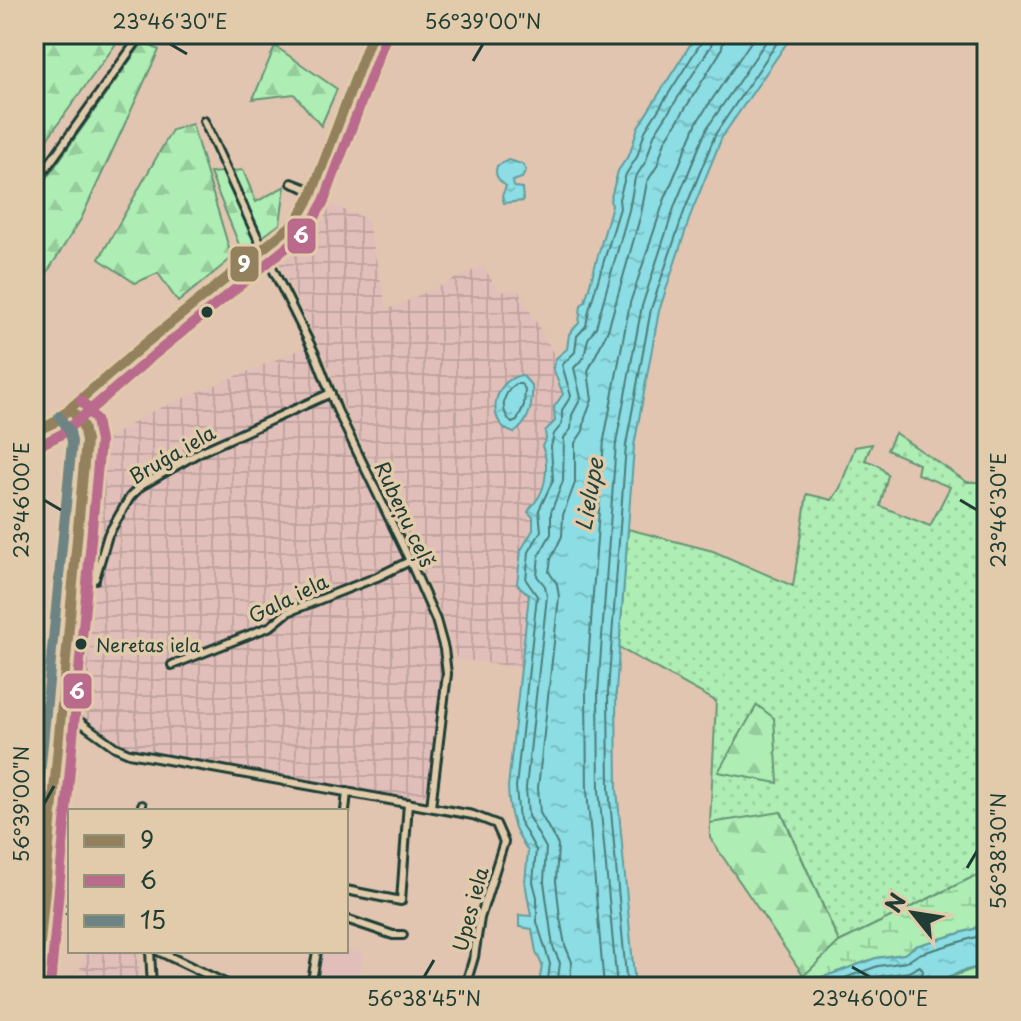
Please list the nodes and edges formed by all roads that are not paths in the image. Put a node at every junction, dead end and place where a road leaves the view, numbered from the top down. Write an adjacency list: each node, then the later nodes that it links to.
1 (142, 34): 5 (street)
2 (372, 34): 6 (main road)
3 (204, 121): 7 (street, Rubeņu ceļš)
4 (292, 183): 6 (street)
5 (34, 185)
6 (313, 191): 7 (main road)
7 (263, 251): 8 (street, Rubeņu ceļš); 9 (main road)
8 (331, 393): 11 (street, Rubeņu ceļš); 12 (street, Bruģa iela)
9 (70, 408): 10 (main road); 12 (street)
10 (34, 432)
11 (413, 560): 13 (street, Gala iela); 17 (street, Rubeņu ceļš)
12 (74, 579): 14 (street)
13 (172, 665)
14 (61, 708): 15 (street); 20 (street)
15 (347, 792): 16 (street); 18 (street)
16 (408, 803): 17 (street); 19 (street)
17 (431, 807): 31 (street, Upes iela)
18 (345, 809)
19 (348, 890)
20 (43, 903): 21 (street); 27 (street)
21 (68, 909)
22 (348, 920): 23 (street)
23 (403, 935)
24 (150, 953): 28 (street)
25 (162, 953): 29 (street)
26 (317, 953): 30 (street)
27 (36, 987)
28 (152, 987)
29 (233, 987)
30 (311, 987)
31 (465, 987)

